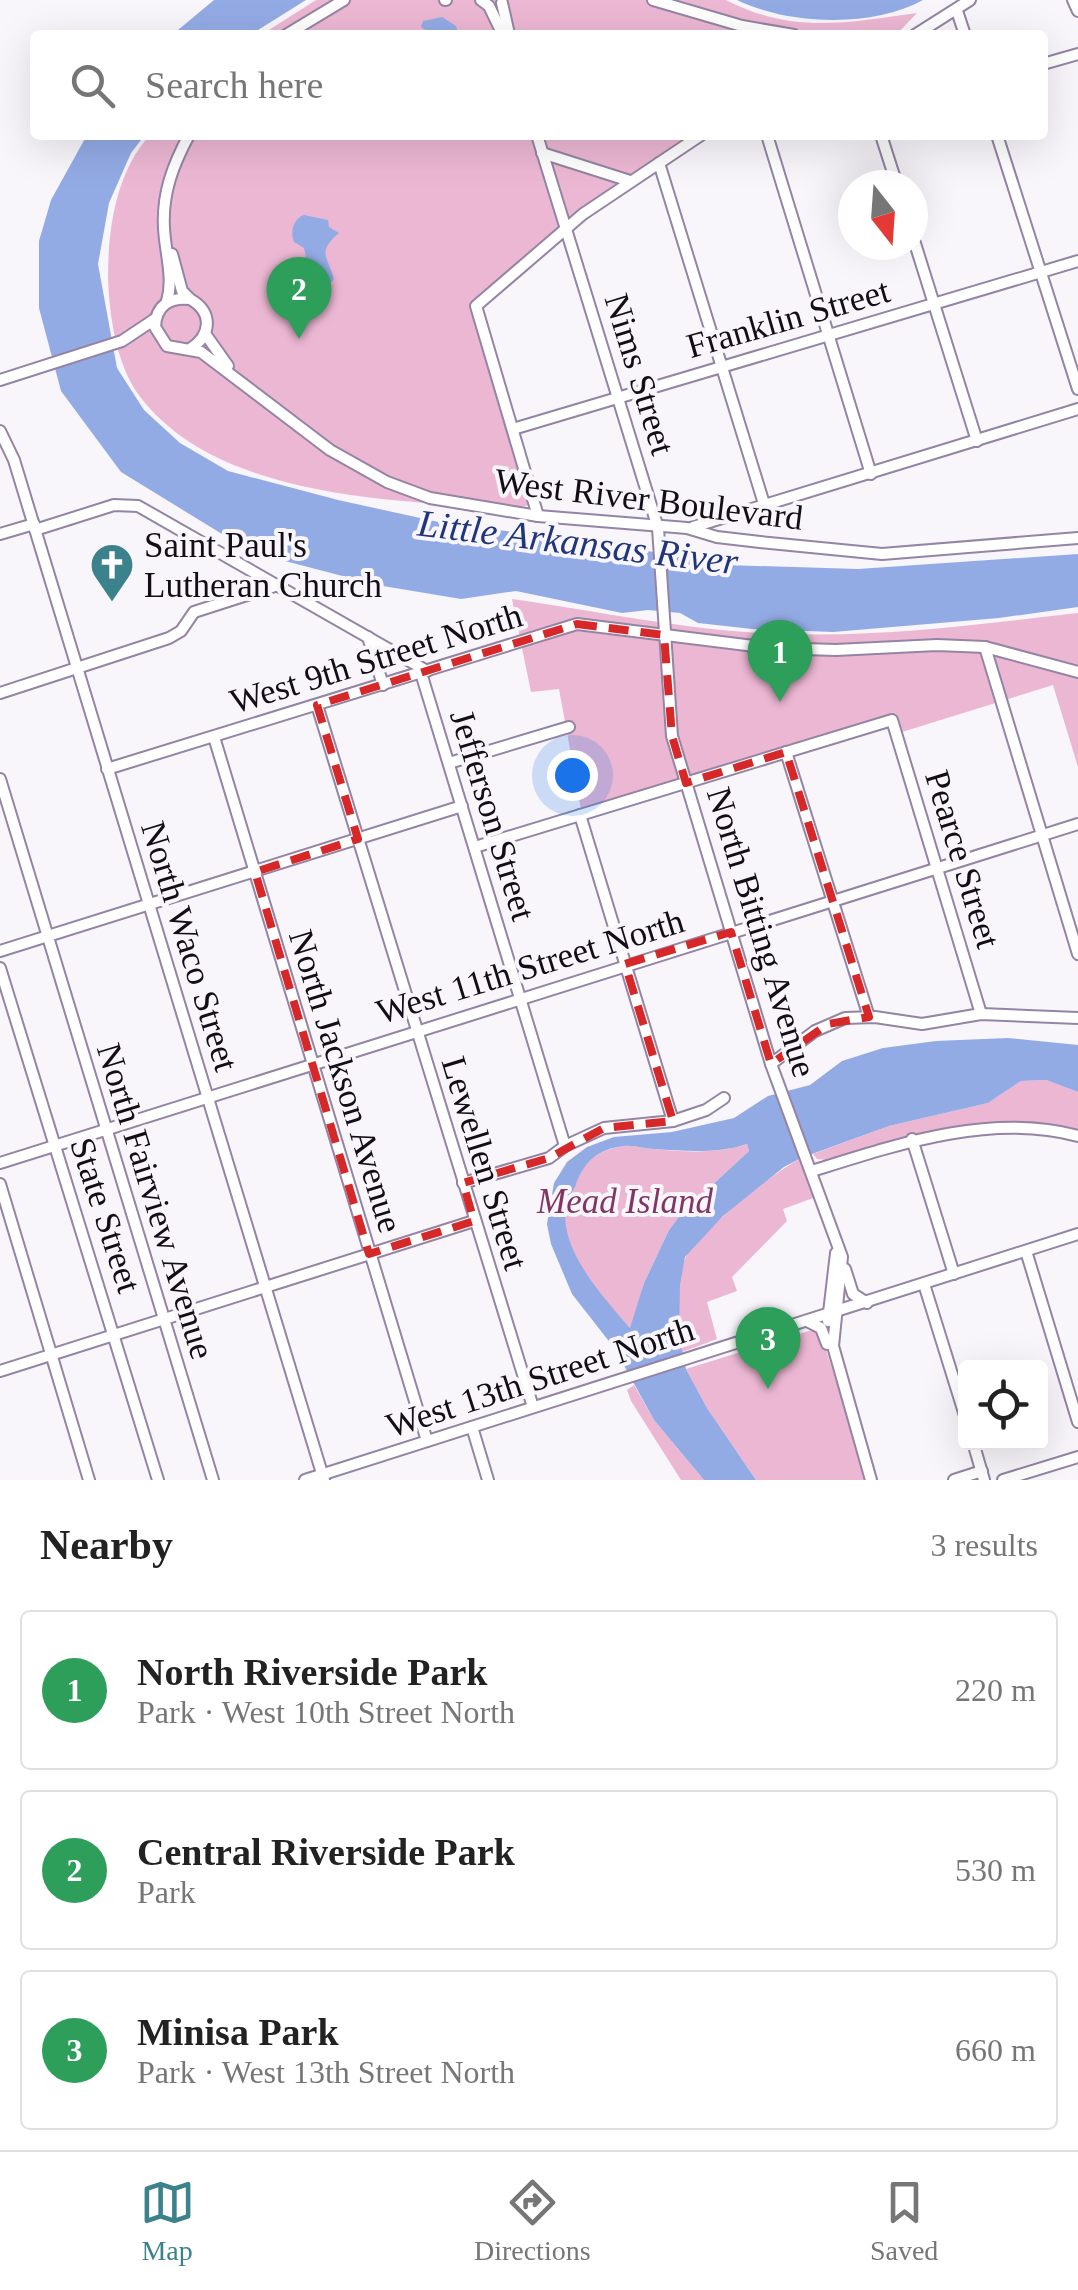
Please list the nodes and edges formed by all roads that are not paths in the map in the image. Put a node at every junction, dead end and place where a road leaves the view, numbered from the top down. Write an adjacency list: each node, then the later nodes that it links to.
1 (344, 0): 9 (street)
2 (654, 0): 12 (street)
3 (970, 0): 7 (street)
4 (1074, 0): 8 (street)
5 (482, 2): 6 (street); 10 (street)
6 (504, 2): 11 (street)
7 (957, 11): 13 (street); 14 (street)
8 (1078, 12)
9 (294, 30)
10 (502, 30)
11 (506, 30)
12 (743, 30)
13 (924, 30)
14 (963, 30)
15 (1078, 54): 16 (street)
16 (1048, 63)
17 (186, 140): 27 (street)
18 (538, 140): 23 (street, Nims Street)
19 (694, 140): 24 (street)
20 (768, 140): 37 (street)
21 (883, 140): 25 (street)
22 (999, 140): 31 (street)
23 (542, 154): 26 (street); 28 (street, Nims Street)
24 (659, 163): 26 (street); 41 (street)
25 (892, 170)
26 (630, 181): 28 (street)
27 (164, 206): 32 (street); 33 (street)
28 (566, 227): 45 (street, Nims Street); 47 (street)
29 (920, 260): 34 (street)
30 (1078, 260): 31 (street, Franklin Street)
31 (1040, 272): 34 (street, Franklin Street); 44 (street)
32 (190, 299): 33 (street); 36 (street)
33 (168, 302): 35 (street)
34 (934, 303): 37 (street, Franklin Street); 49 (street)
35 (155, 319): 38 (street); 39 (street)
36 (206, 334): 40 (street); 43 (street, West River Boulevard)
37 (829, 334): 41 (street, Franklin Street); 50 (street)
38 (122, 340): 39 (street); 42 (street)
39 (161, 341): 40 (street)
40 (190, 349): 43 (street, West River Boulevard)
41 (721, 366): 45 (street, Franklin Street); 51 (street)
42 (0, 380)
43 (246, 385): 52 (street, West River Boulevard)
44 (1078, 390)
45 (617, 397): 47 (street, Franklin Street); 54 (street, Nims Street)
46 (1078, 409): 49 (street)
47 (513, 429): 52 (street)
48 (0, 431): 53 (street, North Waco Street)
49 (977, 441): 50 (street)
50 (871, 474): 51 (street)
51 (765, 507): 55 (street)
52 (538, 516): 54 (street, West River Boulevard)
53 (34, 527): 56 (street); 58 (street); 62 (street, North Waco Street)
54 (658, 528): 55 (street, West River Boulevard); 59 (street, Nims Street)
55 (687, 528): 57 (street, West River Boulevard)
56 (0, 534)
57 (1078, 538)
58 (278, 585): 60 (street); 62 (street)
59 (664, 635): 61 (street, West 9th Street North); 63 (street, West 9th Street North); 74 (street, North Bitting Avenue)
60 (368, 636): 63 (street); 65 (street)
61 (986, 647): 64 (street, West 9th Street North); 78 (street)
62 (76, 669): 66 (street); 72 (street, North Waco Street)
63 (424, 672): 65 (street, West 9th Street North); 71 (street, Jefferson Street)
64 (1078, 672)
65 (383, 685): 67 (street, West 9th Street North)
66 (0, 692)
67 (316, 705): 69 (street, West 9th Street North); 79 (street, Lewellen Street)
68 (569, 726): 71 (street)
69 (214, 736): 72 (street, West 9th Street North); 82 (street, North Jackson Avenue)
70 (786, 752): 74 (street); 81 (street, Pearce Street); 83 (street)
71 (449, 763): 75 (street, Jefferson Street)
72 (107, 770): 84 (street, North Waco Street)
73 (0, 778): 86 (street, North Fairview Avenue)
74 (686, 783): 76 (street); 85 (street, North Bitting Avenue)
75 (462, 806): 79 (street); 80 (street, Jefferson Street)
76 (580, 815): 80 (street); 89 (street)
77 (1078, 824): 78 (street, West 11th Street North)
78 (1042, 836): 81 (street, West 11th Street North); 88 (street)
79 (358, 840): 82 (street); 95 (street, Lewellen Street)
80 (475, 848): 91 (street, Jefferson Street)
81 (936, 869): 83 (street, West 11th Street North); 92 (street, Pearce Street)
82 (255, 872): 84 (street); 96 (street, North Jackson Avenue)
83 (833, 901): 85 (street, West 11th Street North); 93 (street)
84 (149, 905): 86 (street); 98 (street, North Waco Street)
85 (731, 932): 89 (street, West 11th Street North); 97 (street, North Bitting Avenue)
86 (47, 937): 87 (street); 101 (street, North Fairview Avenue)
87 (0, 951)
88 (1078, 954)
89 (625, 964): 91 (street, West 11th Street North); 100 (street)
90 (0, 968): 104 (street, State Street)
91 (520, 997): 95 (street, West 11th Street North); 105 (street, Jefferson Street)
92 (980, 1014): 93 (street); 94 (street)
93 (869, 1017): 97 (street)
94 (1078, 1018)
95 (416, 1030): 96 (street, West 11th Street North); 108 (street, Lewellen Street)
96 (312, 1063): 98 (street, West 11th Street North); 114 (street, North Jackson Avenue)
97 (771, 1064): 107 (street, North Bitting Avenue)
98 (207, 1096): 101 (street, West 11th Street North); 118 (street, North Waco Street)
99 (724, 1098): 100 (street)
100 (673, 1121): 105 (street)
101 (105, 1129): 104 (street, West 11th Street North); 121 (street, North Fairview Avenue)
102 (1078, 1136): 103 (street)
103 (912, 1139): 107 (street); 116 (street)
104 (54, 1145): 106 (street, West 11th Street North); 123 (street, State Street)
105 (565, 1146): 108 (street)
106 (0, 1163)
107 (812, 1170): 112 (street, North Bitting Avenue)
108 (463, 1183): 110 (street, Lewellen Street)
109 (0, 1184): 125 (street)
110 (474, 1221): 114 (street); 129 (street, Lewellen Street)
111 (1078, 1234): 113 (street, West 13th Street North)
112 (835, 1240): 115 (street, North Bitting Avenue); 120 (street, North Bitting Avenue)
113 (1026, 1251): 116 (street, West 13th Street North); 130 (street)
114 (369, 1254): 118 (street); 132 (street, North Jackson Avenue)
115 (842, 1257): 119 (street); 120 (street, North Bitting Avenue)
116 (954, 1274): 117 (street, West 13th Street North)
117 (924, 1284): 119 (street, West 13th Street North); 128 (street)
118 (266, 1288): 121 (street); 136 (street, North Waco Street)
119 (868, 1303): 120 (street, West 13th Street North)
120 (833, 1314): 122 (street, West 13th Street North); 124 (street); 126 (street)
121 (163, 1320): 123 (street); 139 (street, North Fairview Avenue)
122 (808, 1321): 124 (street); 129 (street, West 13th Street North)
123 (115, 1335): 125 (street); 138 (street, State Street)
124 (827, 1344): 126 (street)
125 (51, 1355): 127 (street); 137 (street)
126 (838, 1368): 142 (street)
127 (0, 1371)
128 (958, 1393)
129 (533, 1407): 131 (street, West 13th Street North)
130 (1078, 1422)
131 (472, 1427): 132 (street, West 13th Street North); 141 (street)
132 (427, 1442): 136 (street, West 13th Street North)
133 (975, 1450): 135 (street)
134 (1078, 1457): 144 (street)
135 (983, 1476): 143 (street)
136 (323, 1477): 140 (street, West 13th Street North)
137 (88, 1480)
138 (158, 1480)
139 (213, 1480)
140 (305, 1480)
141 (488, 1480)
142 (871, 1480)
143 (954, 1480)
144 (1003, 1480)

